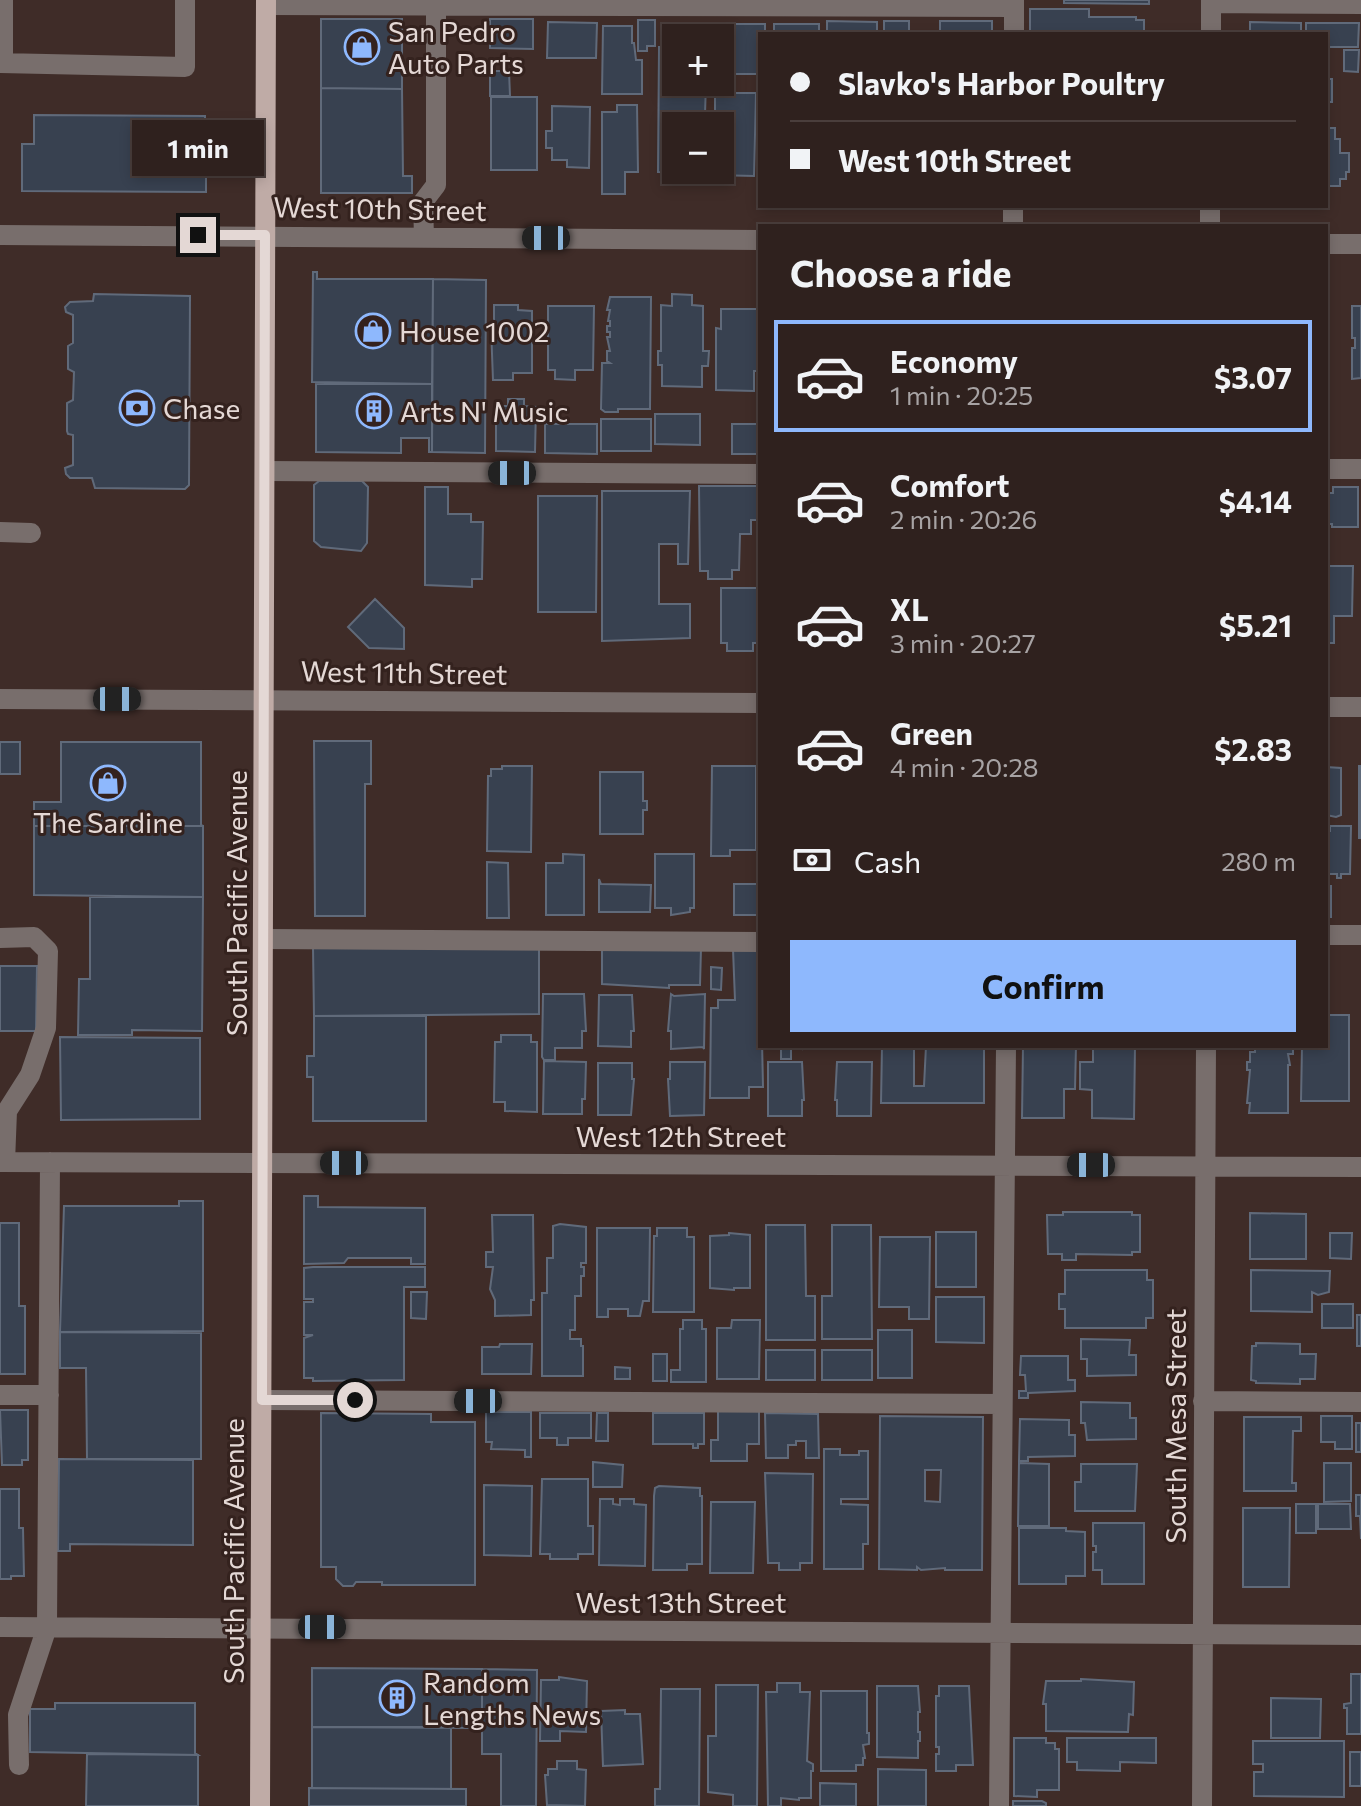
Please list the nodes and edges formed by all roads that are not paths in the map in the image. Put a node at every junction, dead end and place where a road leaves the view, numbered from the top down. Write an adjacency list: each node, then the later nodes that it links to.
1 (3, 0): 10 (street)
2 (185, 0): 10 (street)
3 (1211, 1): 6 (street); 9 (street)
4 (266, 2): 7 (street); 12 (main road, South Pacific Avenue)
5 (1014, 4): 7 (street); 8 (street)
6 (1361, 4)
7 (436, 5): 13 (street)
8 (1014, 32)
9 (1211, 32)
10 (1, 63)
11 (0, 235): 12 (street, West 10th Street)
12 (265, 235): 13 (street, West 10th Street); 19 (main road, South Pacific Avenue)
13 (424, 237): 14 (street, West 10th Street)
14 (758, 240)
15 (1328, 244): 16 (street)
16 (1361, 244)
17 (1328, 469): 18 (street)
18 (1361, 469)
19 (265, 471): 20 (street); 23 (main road, South Pacific Avenue)
20 (758, 474)
21 (0, 532): 22 (street)
22 (31, 533)
23 (264, 698): 24 (street, West 11th Street); 25 (street, West 11th Street); 31 (main road, South Pacific Avenue)
24 (0, 699)
25 (758, 703)
26 (1328, 707): 27 (street)
27 (1361, 707)
28 (1328, 935): 29 (street)
29 (1361, 935)
30 (0, 938): 35 (street)
31 (264, 939): 32 (street); 37 (main road, South Pacific Avenue)
32 (758, 942)
33 (1006, 1048): 38 (street)
34 (1206, 1048): 39 (street, South Mesa Street)
35 (2, 1162): 36 (street, West 12th Street)
36 (50, 1162): 37 (street, West 12th Street); 42 (street)
37 (264, 1162): 38 (street, West 12th Street); 43 (main road, South Pacific Avenue)
38 (1006, 1165): 39 (street, West 12th Street); 46 (street)
39 (1205, 1165): 40 (street, West 12th Street); 44 (street, South Mesa Street)
40 (1361, 1167)
41 (0, 1395): 42 (street)
42 (49, 1395): 48 (street)
43 (262, 1400): 46 (street); 49 (main road, South Pacific Avenue)
44 (1203, 1401): 45 (street); 51 (street, South Mesa Street)
45 (1361, 1402)
46 (1002, 1404): 50 (street)
47 (0, 1627): 48 (street, West 13th Street)
48 (47, 1627): 49 (street, West 13th Street); 53 (street)
49 (261, 1627): 50 (street, West 13th Street); 54 (main road, South Pacific Avenue)
50 (1002, 1632): 51 (street, West 13th Street); 55 (street)
51 (1202, 1634): 52 (street, West 13th Street); 56 (street, South Mesa Street)
52 (1361, 1635)
53 (19, 1765)
54 (260, 1806)
55 (999, 1806)
56 (1202, 1806)

